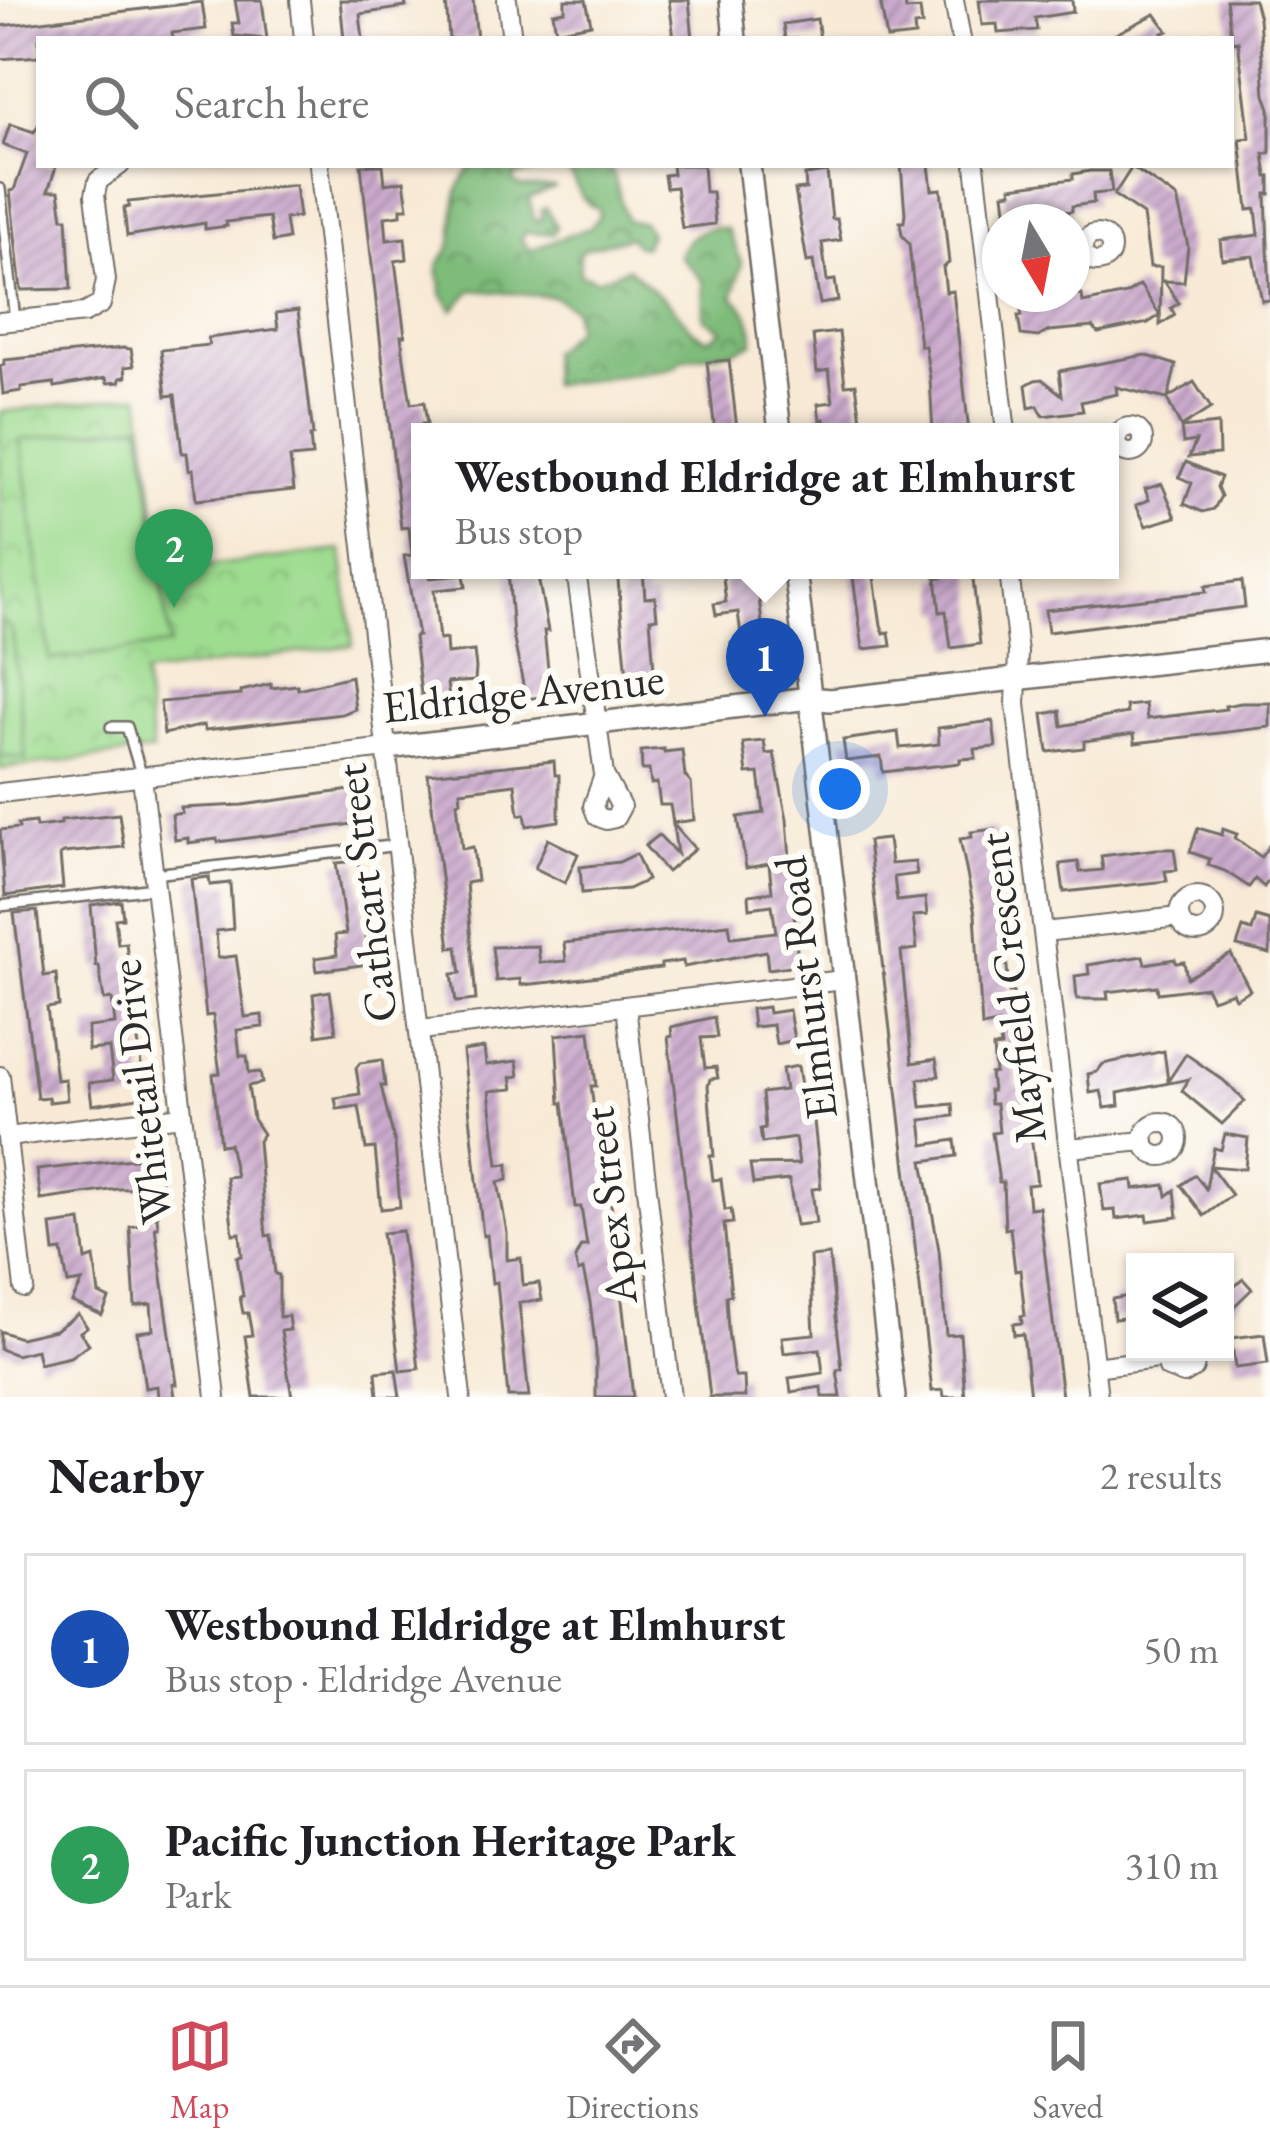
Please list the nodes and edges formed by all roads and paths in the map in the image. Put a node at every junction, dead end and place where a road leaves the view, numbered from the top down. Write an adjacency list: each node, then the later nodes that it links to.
1 (300, 0): 5 (street)
2 (508, 0): 6 (street)
3 (731, 0): 7 (street)
4 (954, 0): 8 (street)
5 (304, 36)
6 (512, 36)
7 (735, 36)
8 (960, 36)
9 (116, 168): 16 (street)
10 (319, 168): 27 (street, Cathcart Street)
11 (749, 168): 17 (street)
12 (976, 168): 14 (street)
13 (0, 189): 16 (lane)
14 (982, 204)
15 (997, 312): 18 (street)
16 (8, 321)
17 (779, 423)
18 (1005, 423)
19 (577, 579): 25 (street)
20 (796, 579): 24 (street, Elmhurst Road)
21 (1010, 579): 23 (street, Mayfield Crescent)
22 (1270, 650): 23 (street, Eldridge Avenue)
23 (1016, 679): 24 (street, Eldridge Avenue); 35 (street, Mayfield Crescent)
24 (810, 698): 25 (street, Eldridge Avenue); 36 (street, Elmhurst Road)
25 (595, 724): 27 (street, Eldridge Avenue); 28 (street)
26 (111, 727): 29 (lane)
27 (387, 748): 29 (street, Eldridge Avenue); 31 (street, Cathcart Street)
28 (604, 775)
29 (142, 777): 30 (street, Eldridge Avenue); 32 (street, Whitetail Drive)
30 (0, 793)
31 (399, 845): 32 (lane); 38 (street, Cathcart Street)
32 (154, 881): 33 (lane); 40 (street, Whitetail Drive)
33 (0, 906)
34 (1179, 916): 35 (street)
35 (1044, 932): 43 (street, Mayfield Crescent)
36 (843, 980): 37 (street); 52 (street, Elmhurst Road)
37 (626, 1006): 38 (street); 51 (street, Apex Street)
38 (421, 1030): 50 (street, Cathcart Street)
39 (0, 1076): 41 (street)
40 (182, 1116): 41 (street); 49 (street, Whitetail Drive)
41 (7, 1137): 44 (street)
42 (1145, 1141): 43 (street)
43 (1069, 1148): 48 (street, Mayfield Crescent)
44 (24, 1288)
45 (1130, 1361): 48 (street)
46 (1167, 1361): 47 (street)
47 (1197, 1361)
48 (1094, 1367): 53 (street, Mayfield Crescent)
49 (216, 1397)
50 (461, 1397)
51 (671, 1397)
52 (894, 1397)
53 (1097, 1397)

